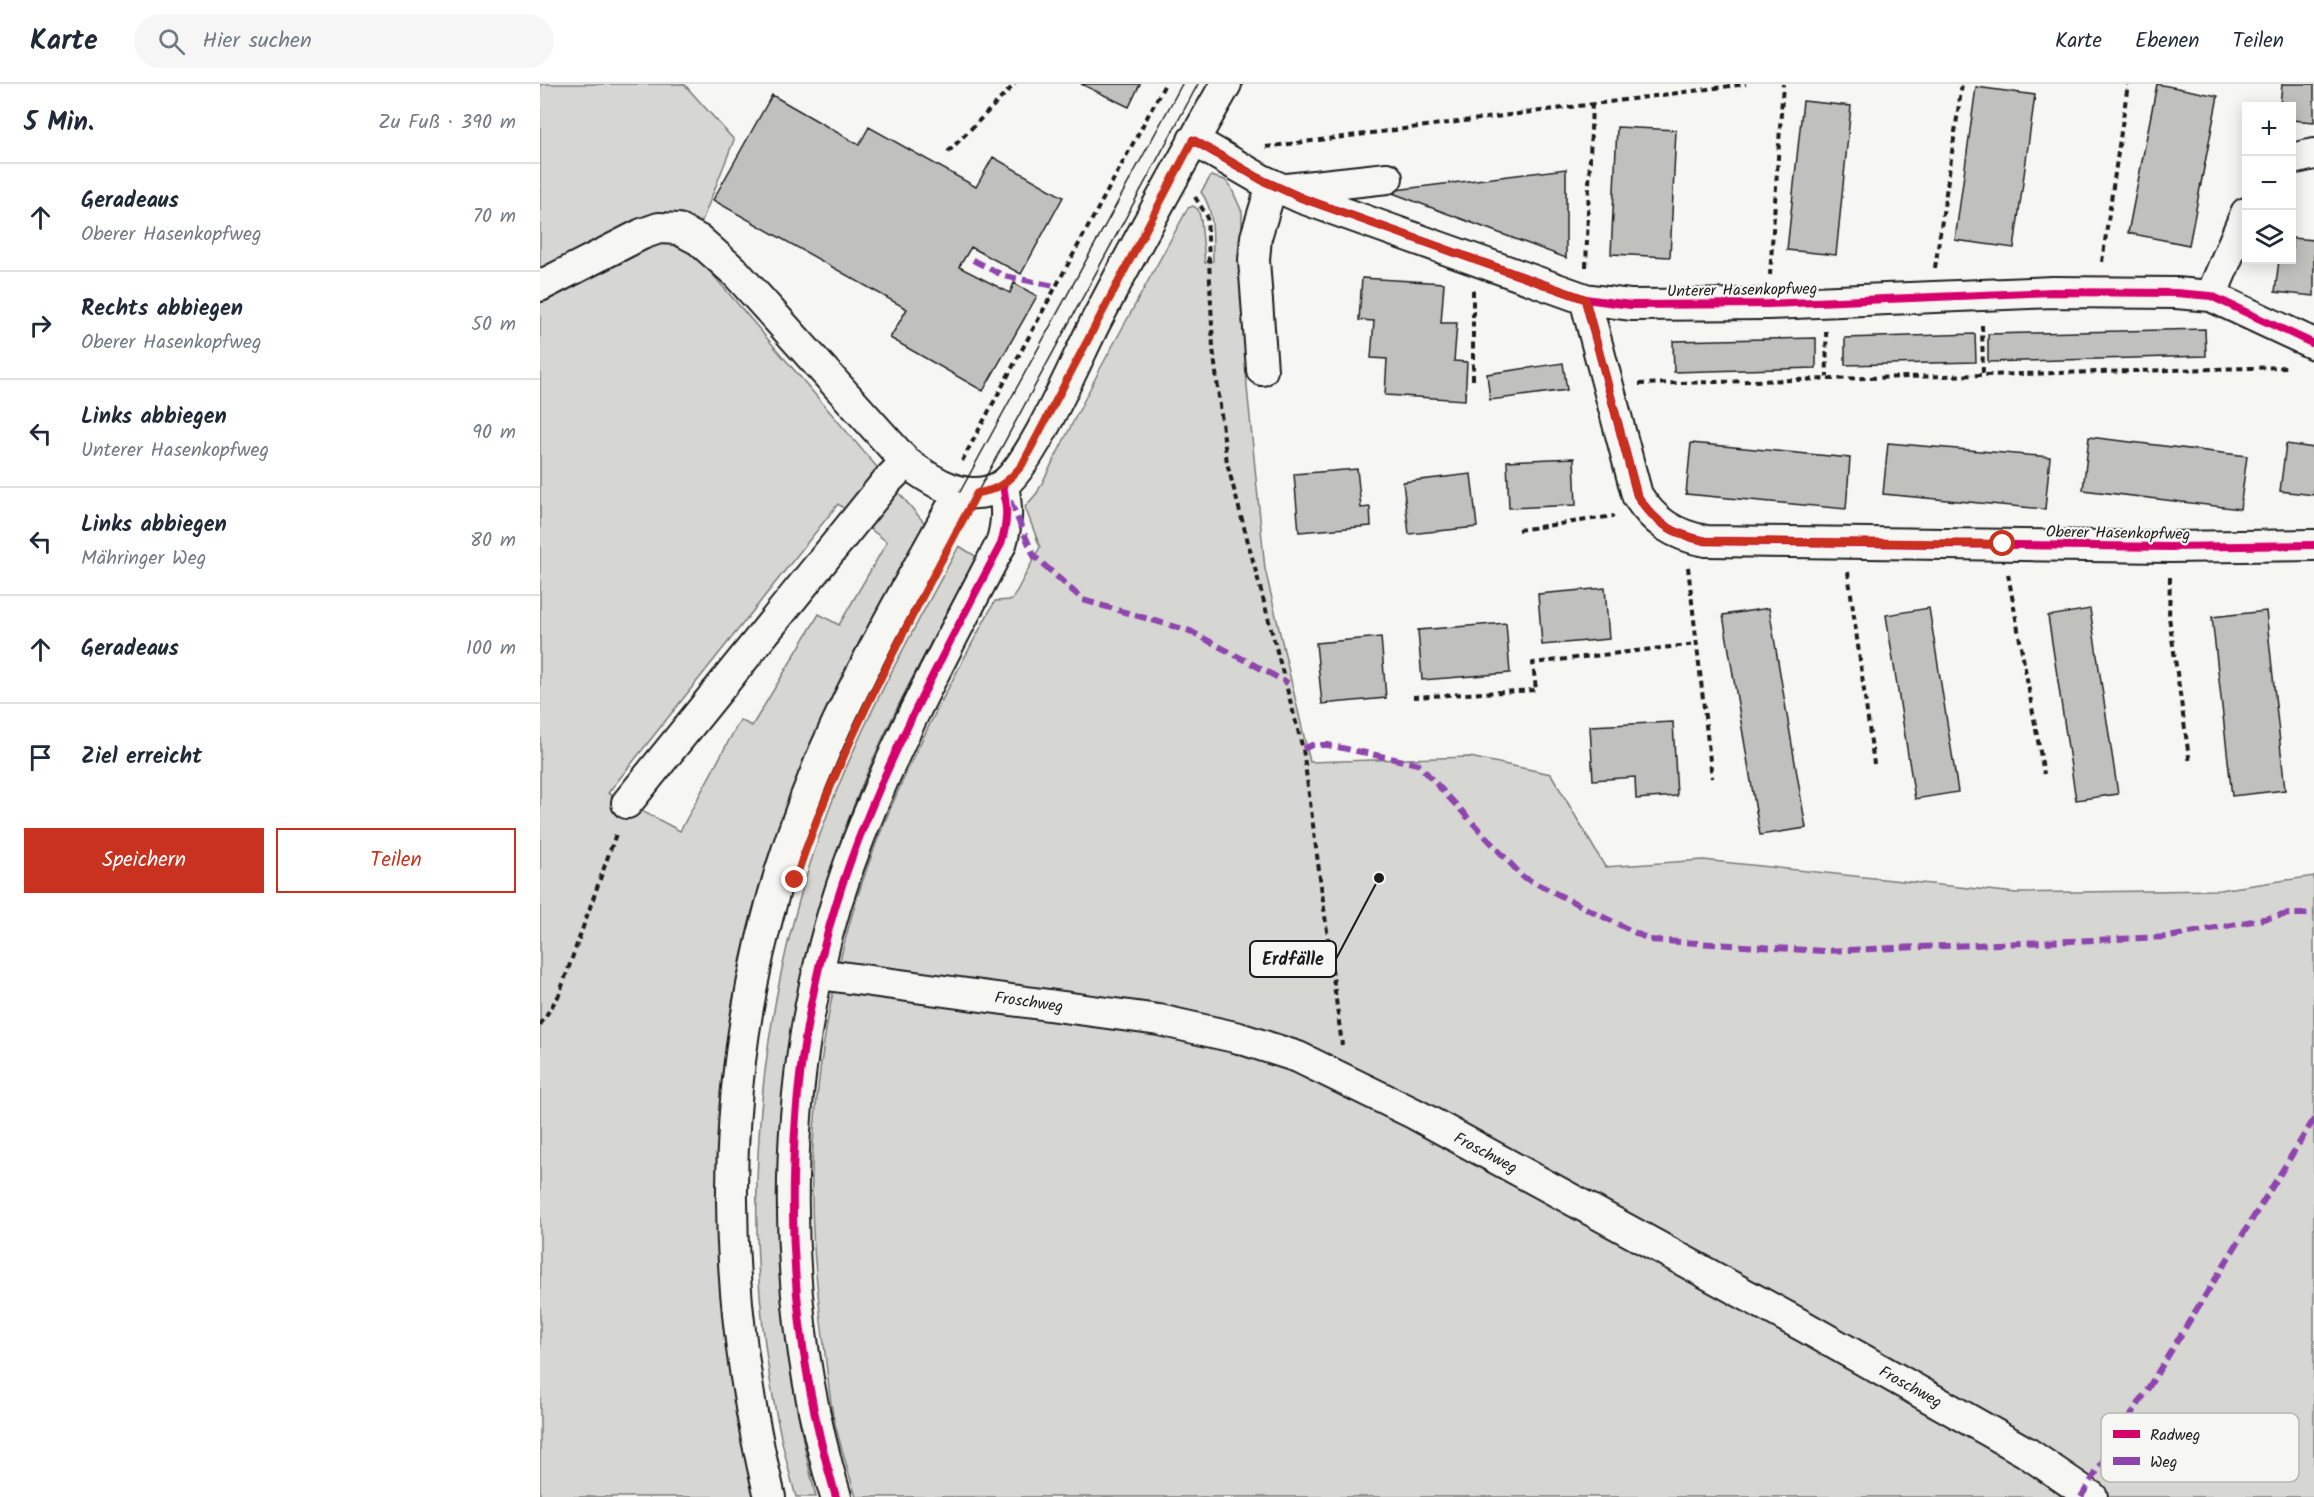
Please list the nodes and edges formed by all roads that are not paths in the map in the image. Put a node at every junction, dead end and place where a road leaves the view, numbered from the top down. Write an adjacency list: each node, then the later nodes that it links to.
1 (1226, 84): 2 (street)
2 (1193, 140): 6 (street, Unterer Hasenkopfweg); 14 (street)
3 (2314, 154): 4 (street)
4 (2296, 158)
5 (1387, 178): 6 (street)
6 (1277, 187): 10 (street, Unterer Hasenkopfweg); 12 (street)
7 (2242, 225): 9 (street)
8 (540, 286): 13 (street)
9 (2211, 296): 10 (street, Unterer Hasenkopfweg); 11 (street, Unterer Hasenkopfweg)
10 (1585, 299): 15 (street, Oberer Hasenkopfweg)
11 (2306, 355)
12 (1262, 370)
13 (906, 462): 14 (street); 16 (street)
14 (972, 490): 17 (street); 18 (street); 19 (street)
15 (2314, 545)
16 (627, 803)
17 (819, 974): 20 (street); 21 (street, Froschweg)
18 (770, 1497)
19 (787, 1497)
20 (836, 1497)
21 (2092, 1497)

